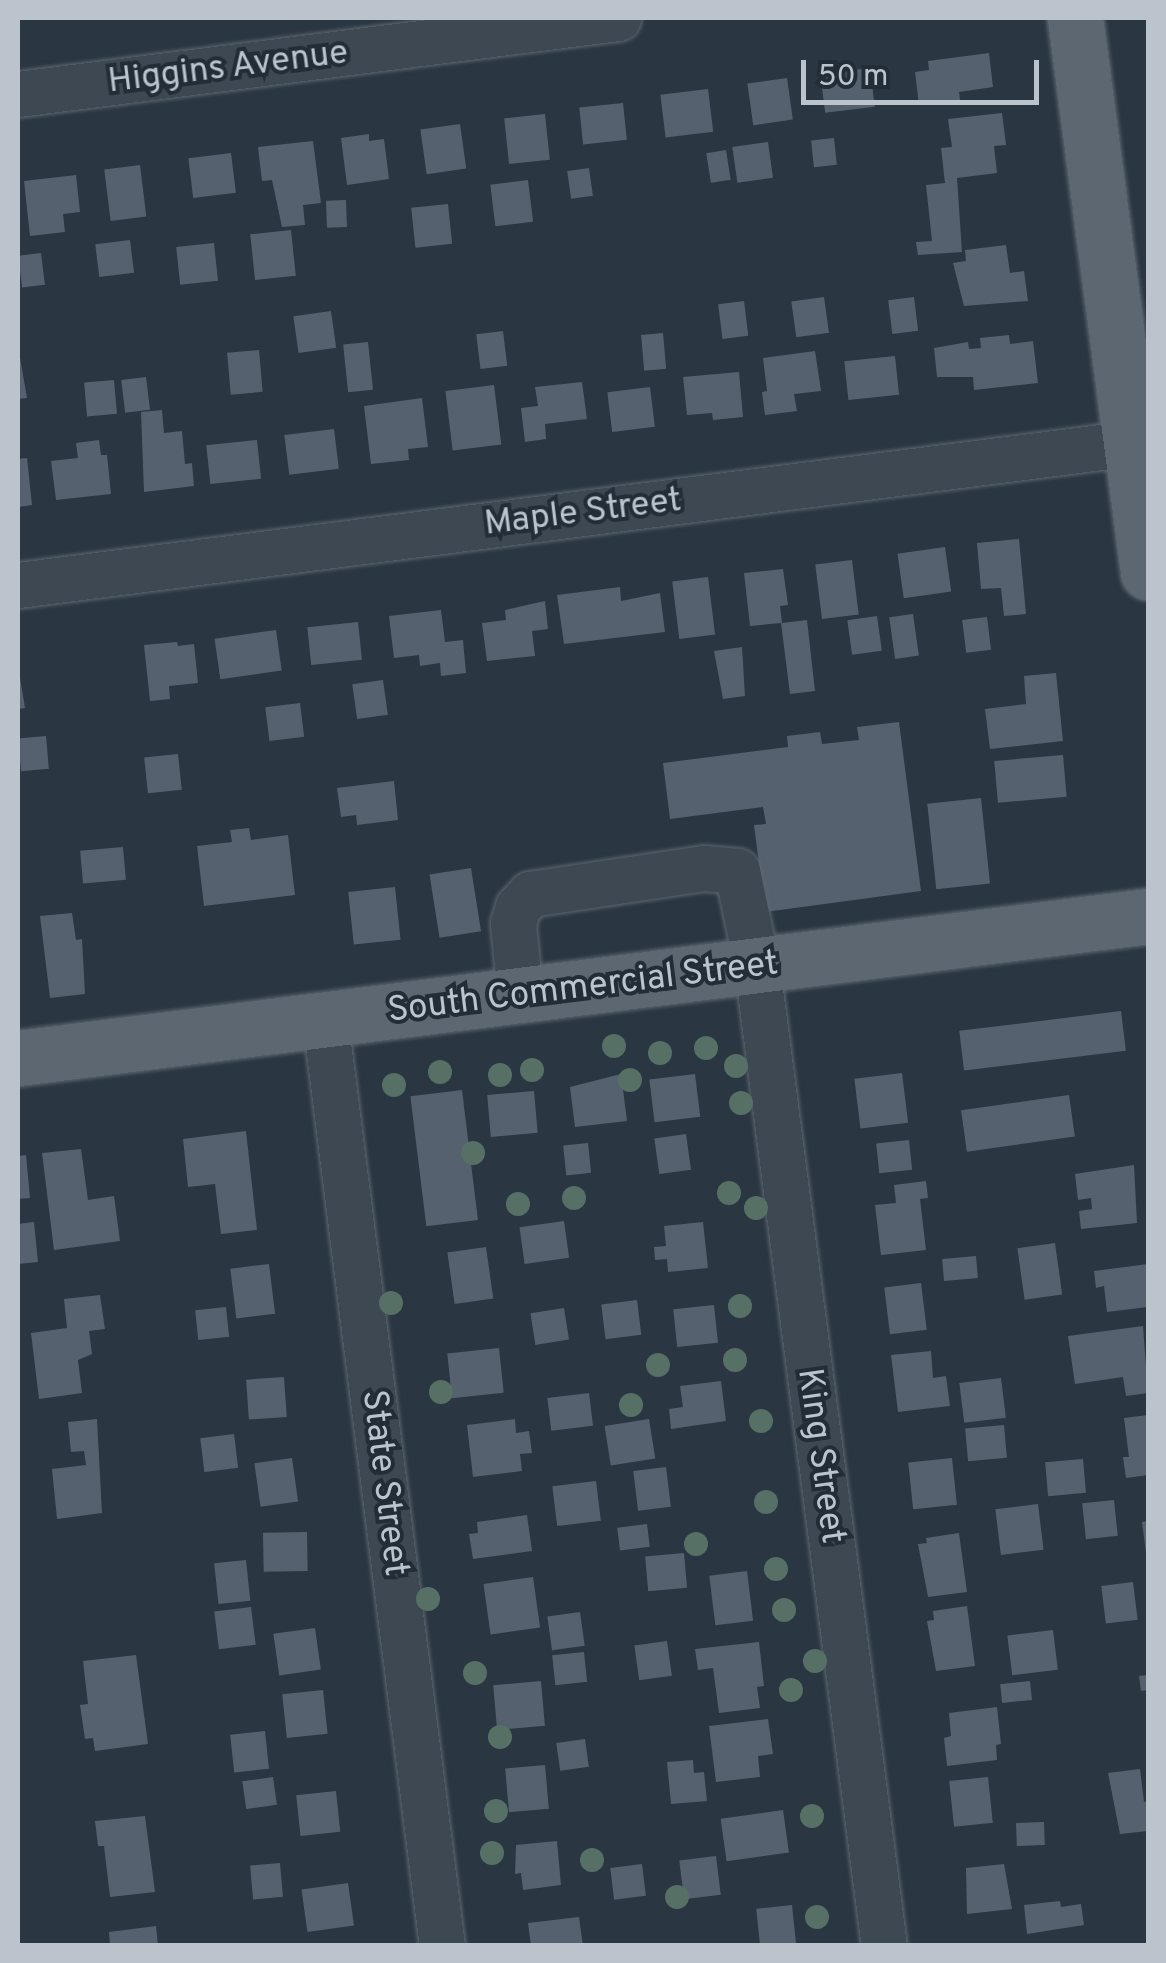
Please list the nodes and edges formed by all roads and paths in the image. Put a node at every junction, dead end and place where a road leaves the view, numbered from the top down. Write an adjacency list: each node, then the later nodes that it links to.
1 (618, 18): 3 (street, Higgins Avenue)
2 (1075, 18): 4 (main road)
3 (18, 94)
4 (1140, 442): 5 (main road); 6 (street, Maple Street)
5 (1148, 572)
6 (18, 586)
7 (1148, 916): 8 (main road, South Commercial Street)
8 (757, 967): 9 (main road, South Commercial Street); 9 (street, King Street); 13 (street, King Street)
9 (520, 994): 10 (main road, South Commercial Street)
10 (324, 1020): 11 (main road, South Commercial Street); 12 (street, State Street)
11 (18, 1058)
12 (442, 1946)
13 (884, 1946)

